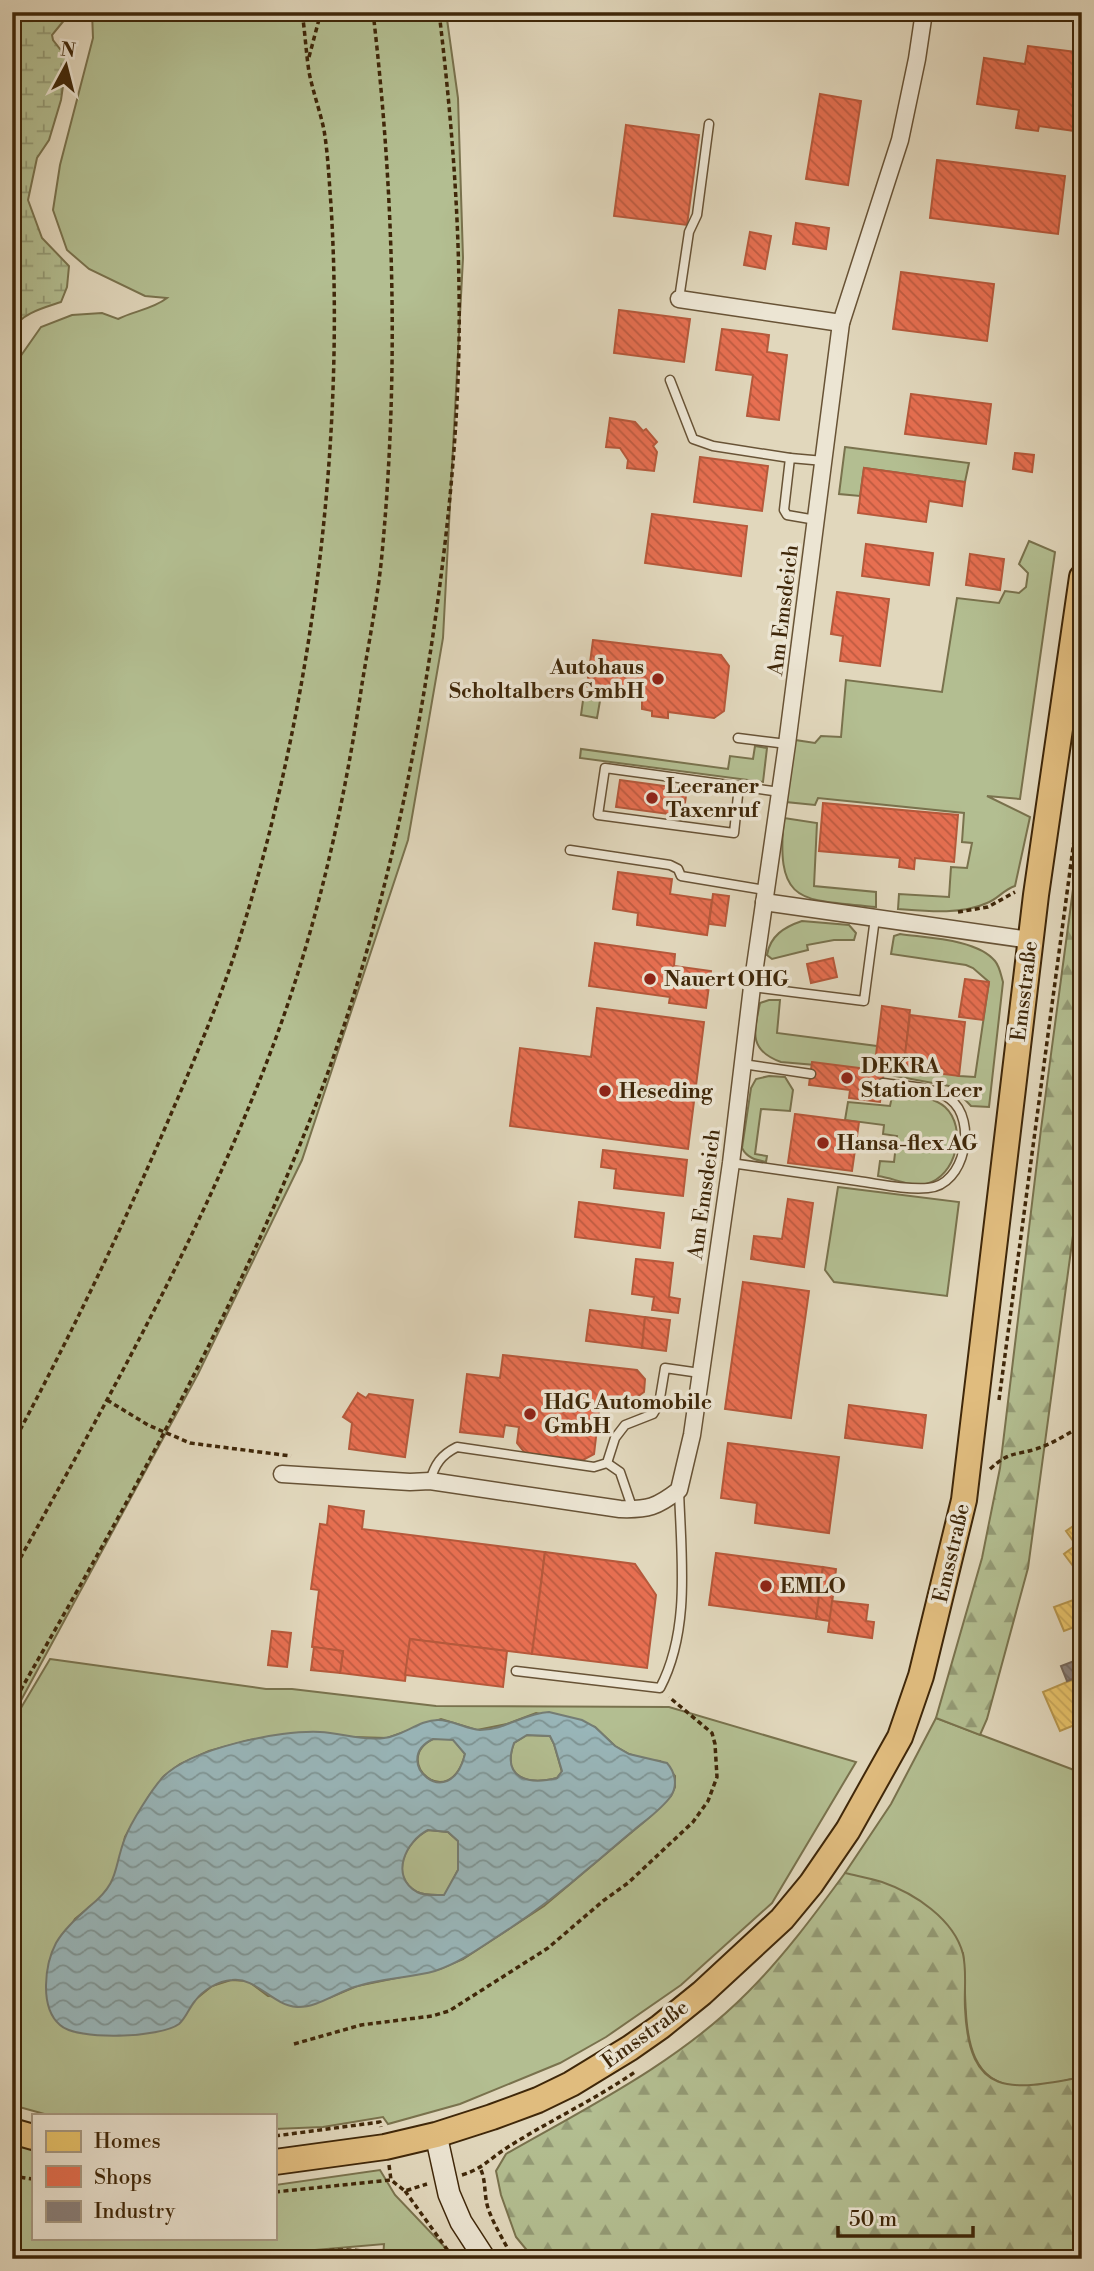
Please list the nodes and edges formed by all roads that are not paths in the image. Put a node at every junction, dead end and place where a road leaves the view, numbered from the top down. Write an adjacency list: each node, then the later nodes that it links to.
1 (924, 12): 4 (street, Am Emsdeich)
2 (709, 124): 3 (lane)
3 (679, 299): 4 (street)
4 (841, 323): 7 (street, Am Emsdeich)
5 (670, 380): 6 (lane)
6 (790, 458): 7 (lane); 8 (lane)
7 (824, 461): 8 (street, Am Emsdeich)
8 (816, 520): 11 (street, Am Emsdeich)
9 (1082, 577): 17 (main road, Emsstraße)
10 (738, 738): 11 (lane)
11 (787, 744): 13 (street, Am Emsdeich)
12 (739, 786): 12 (lane); 13 (lane)
13 (780, 792): 15 (street, Am Emsdeich)
14 (570, 850): 15 (lane)
15 (764, 896): 16 (street); 18 (street, Am Emsdeich)
16 (876, 916): 17 (street); 18 (lane)
17 (1030, 940): 31 (main road, Emsstraße)
18 (752, 987): 19 (street, Am Emsdeich)
19 (743, 1064): 20 (lane); 22 (street, Am Emsdeich)
20 (811, 1074)
21 (883, 1083): 22 (lane)
22 (731, 1163): 23 (street, Am Emsdeich)
23 (701, 1373): 24 (lane); 27 (street, Am Emsdeich)
24 (607, 1463): 26 (lane); 28 (lane)
25 (282, 1474): 26 (street)
26 (430, 1481): 28 (street)
27 (679, 1490): 28 (street); 29 (lane, Am Emsdeich)
28 (633, 1510)
29 (516, 1671)
30 (12, 2131): 32 (main road)
31 (436, 2135): 33 (main road, Emsstraße); 34 (street)
32 (32, 2137)
33 (276, 2162)
34 (485, 2259)

